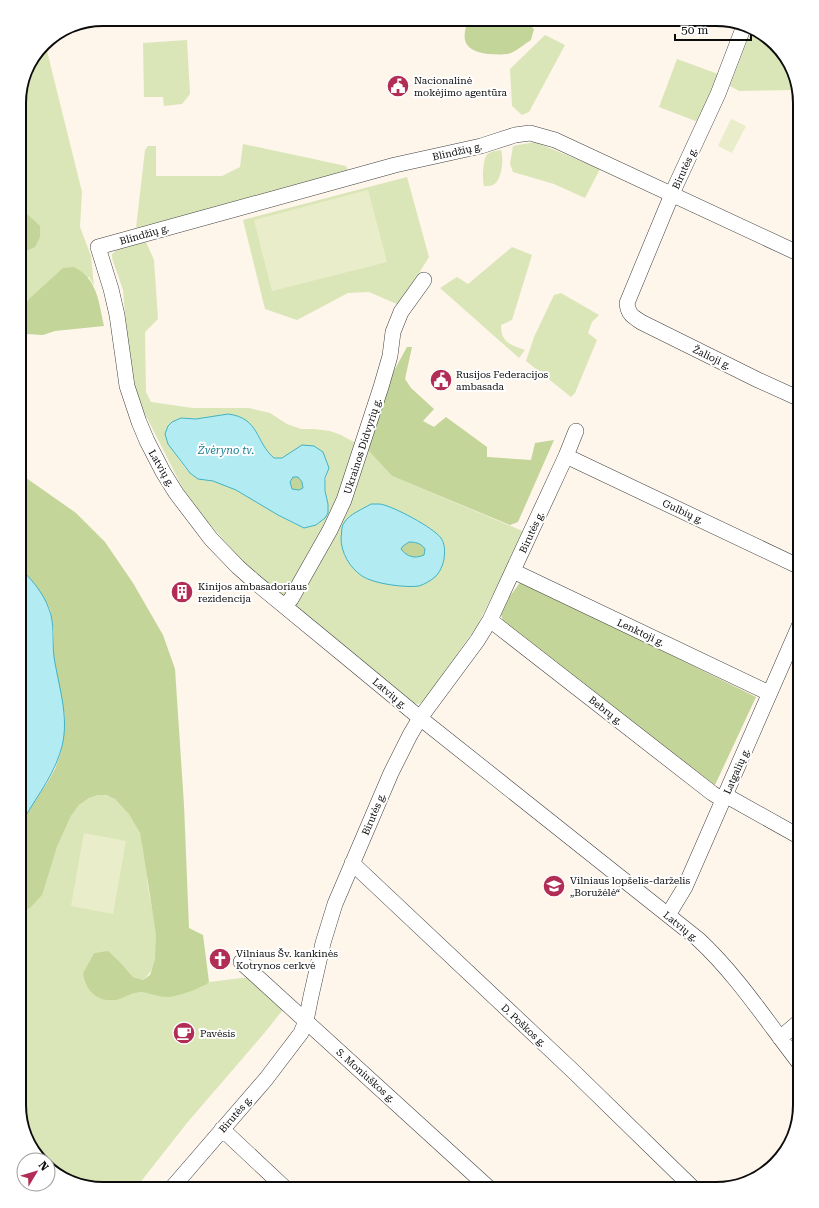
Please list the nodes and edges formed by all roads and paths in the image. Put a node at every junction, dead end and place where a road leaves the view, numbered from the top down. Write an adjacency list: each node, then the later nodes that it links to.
1 (742, 31): 2 (street, Birutės g.)
2 (672, 195): 3 (street, Blindžių g.); 4 (street, Blindžių g.); 6 (street, Birutės g.)
3 (98, 247): 12 (street, Latvių g.)
4 (793, 251)
5 (424, 280): 12 (street, Ukrainos Didvyrių g.)
6 (628, 310): 7 (street, Žalioji g.)
7 (793, 396)
8 (576, 431): 9 (street, Birutės g.)
9 (566, 456): 10 (street, Gulbių g.); 11 (street, Birutės g.)
10 (793, 564)
11 (513, 571): 13 (street, Birutės g.); 15 (street, Lenktoji g.)
12 (284, 606): 16 (street, Latvių g.)
13 (490, 620): 16 (street, Birutės g.); 17 (street, Bebrų g.)
14 (793, 651): 15 (street, Latgalių g.)
15 (769, 693): 17 (street, Latgalių g.)
16 (420, 718): 19 (street, Birutės g.); 20 (street, Latvių g.)
17 (724, 797): 18 (street, Bebrų g.); 20 (street, Latgalių g.)
18 (793, 833)
19 (352, 863): 22 (street, Birutės g.); 30 (street, D. Poškos g.)
20 (668, 915): 24 (street, Latvių g.)
21 (241, 962): 22 (street, S. Moniuškos g.)
22 (306, 1021): 26 (street, Birutės g.); 29 (street, S. Moniuškos g.)
23 (793, 1027): 24 (street)
24 (780, 1038): 25 (street, Latvių g.)
25 (793, 1055)
26 (222, 1130): 27 (street, Birutės g.); 28 (street)
27 (177, 1182)
28 (278, 1182)
29 (482, 1182)
30 (687, 1182)

